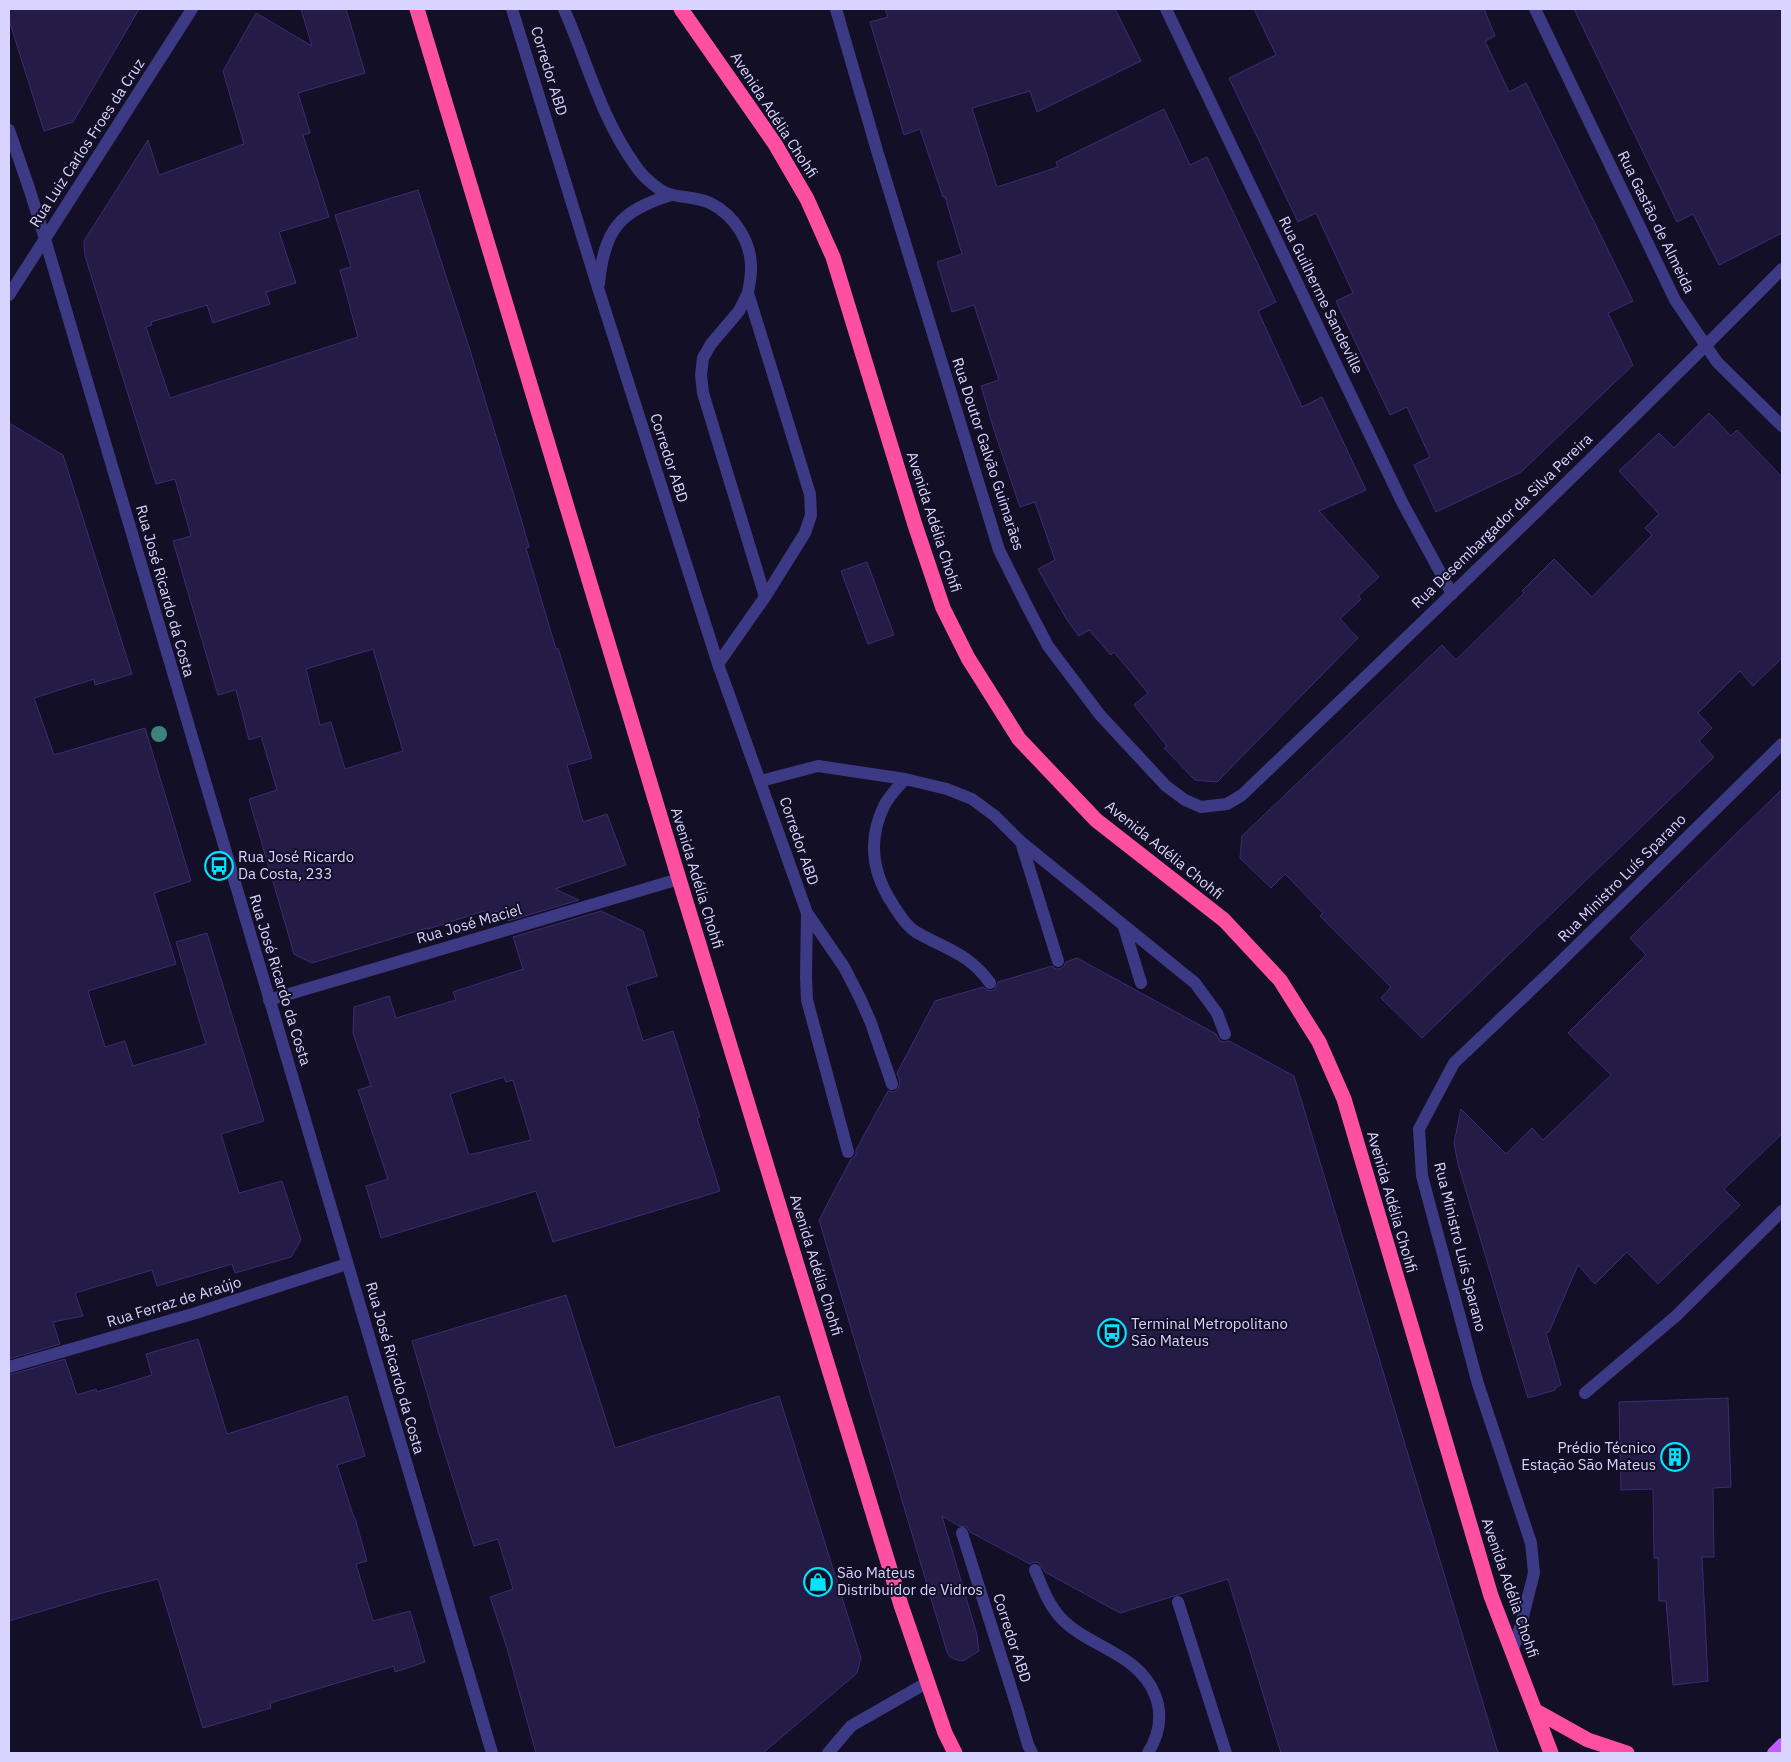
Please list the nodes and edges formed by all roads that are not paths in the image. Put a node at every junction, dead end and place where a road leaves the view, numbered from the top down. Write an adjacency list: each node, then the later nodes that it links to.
1 (192, 9): 11 (street, Rua Luiz Carlos Froes da Cruz)
2 (417, 9): 26 (highway, Avenida Adélia Chohfi)
3 (512, 9): 13 (street, Corredor ABD)
4 (564, 9): 10 (street)
5 (681, 9): 43 (highway, Avenida Adélia Chohfi)
6 (836, 9): 24 (street, Rua Doutor Galvão Guimarães)
7 (1166, 9): 18 (street, Rua Guilherme Sandeville)
8 (1534, 9): 16 (street, Rua Gastão de Almeida)
9 (9, 130): 11 (street, Rua José Ricardo da Costa)
10 (670, 195): 13 (street); 14 (street)
11 (45, 239): 15 (street, Rua Luiz Carlos Froes da Cruz); 32 (street, Rua José Ricardo da Costa)
12 (1782, 269): 16 (street, Rua Desembargador da Silva Pereira)
13 (599, 291): 20 (street, Corredor ABD)
14 (748, 293): 19 (street); 19 (street)
15 (9, 295)
16 (1706, 346): 17 (street, Rua Gastão de Almeida); 18 (street, Rua Desembargador da Silva Pereira)
17 (1782, 426)
18 (1452, 594): 24 (street, Rua Desembargador da Silva Pereira)
19 (765, 597): 20 (street)
20 (718, 664): 23 (street, Corredor ABD)
21 (1782, 744): 43 (street, Rua Ministro Luís Sparano)
22 (905, 779): 23 (street); 25 (street); 30 (street)
23 (761, 781): 27 (street, Corredor ABD)
24 (1242, 795)
25 (1021, 842): 28 (street); 29 (street)
26 (679, 879): 32 (street, Rua José Maciel); 44 (highway, Avenida Adélia Chohfi)
27 (807, 913): 34 (street, Corredor ABD); 35 (street, Corredor ABD)
28 (1124, 927): 31 (street); 33 (street)
29 (1058, 961)
30 (990, 983)
31 (1141, 983)
32 (269, 1000): 37 (street, Rua José Ricardo da Costa)
33 (1225, 1034)
34 (892, 1084)
35 (848, 1152)
36 (1782, 1211): 39 (street)
37 (347, 1264): 38 (street, Rua Ferraz de Araújo); 47 (street, Rua José Ricardo da Costa)
38 (9, 1367)
39 (1585, 1393)
40 (962, 1533): 50 (street, Corredor ABD)
41 (1036, 1570): 51 (street)
42 (1178, 1602): 52 (street)
43 (1512, 1653): 45 (highway, Avenida Adélia Chohfi)
44 (928, 1682): 48 (street); 49 (highway, Avenida Adélia Chohfi)
45 (1536, 1711): 53 (highway, Avenida Adélia Chohfi); 54 (highway)
46 (1782, 1744): 55 (main road)
47 (492, 1753)
48 (828, 1753)
49 (955, 1753)
50 (1032, 1753)
51 (1148, 1753)
52 (1226, 1753)
53 (1551, 1753)
54 (1627, 1753)
55 (1773, 1753)

